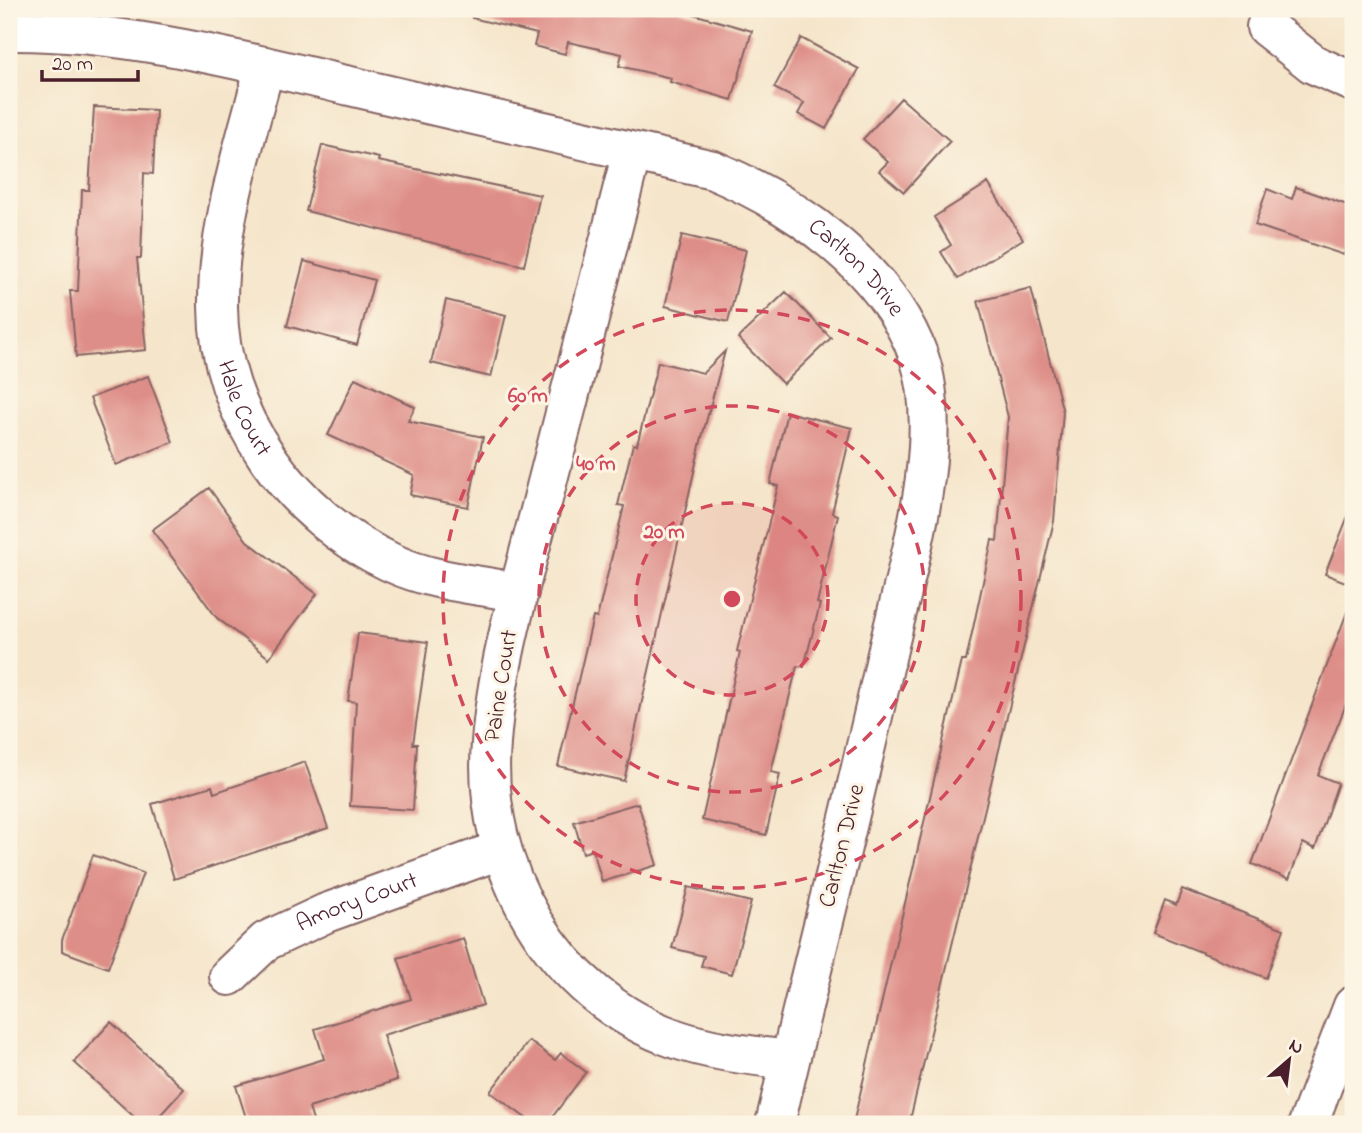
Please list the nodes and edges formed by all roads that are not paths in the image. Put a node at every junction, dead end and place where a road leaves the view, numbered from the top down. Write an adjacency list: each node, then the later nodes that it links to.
1 (1266, 27): 4 (street)
2 (9, 31): 3 (street, Carlton Drive)
3 (265, 66): 5 (street, Carlton Drive); 6 (street, Hale Court)
4 (1353, 82)
5 (632, 152): 6 (street, Paine Court); 10 (street, Carlton Drive)
6 (519, 592): 7 (street, Paine Court)
7 (500, 850): 8 (street, Amory Court); 10 (street, Paine Court)
8 (229, 976)
9 (1353, 1006): 12 (street)
10 (789, 1060): 11 (street, Carlton Drive)
11 (775, 1124)
12 (1308, 1124)

